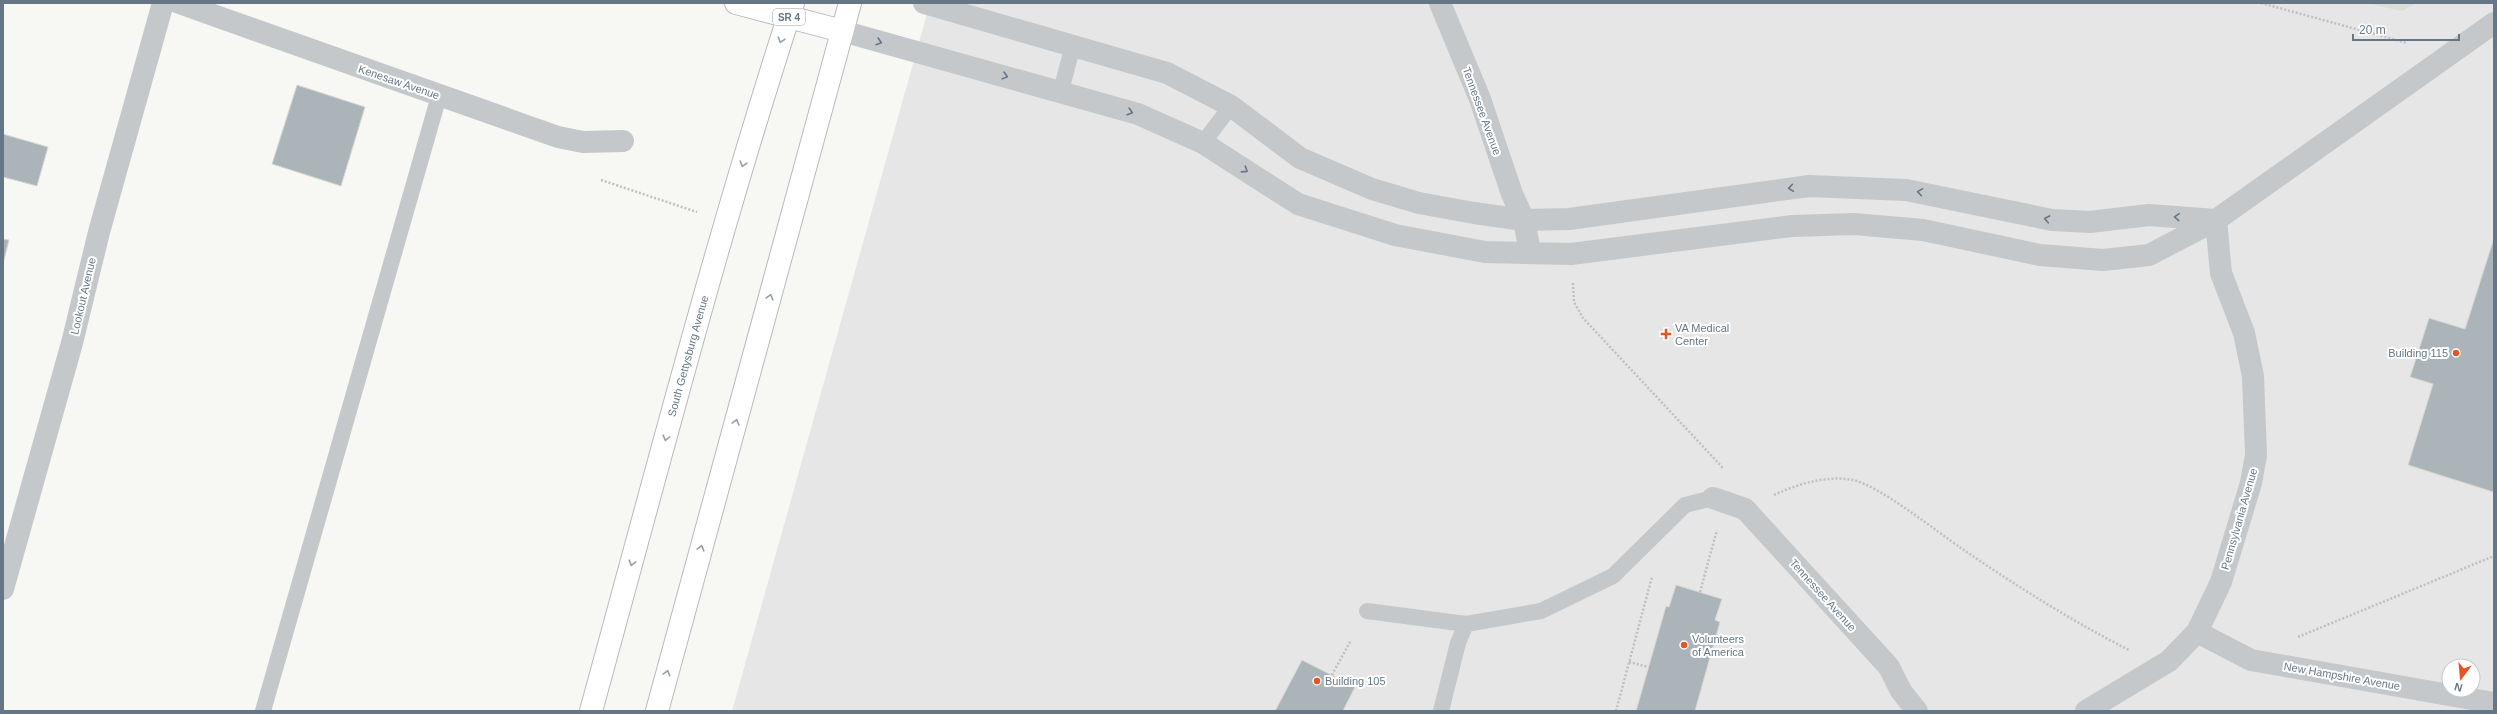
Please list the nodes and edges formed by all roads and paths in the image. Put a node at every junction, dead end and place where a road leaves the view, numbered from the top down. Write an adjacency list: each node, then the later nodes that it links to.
1 (162, 3): 30 (street, Lookout Avenue)
2 (179, 3): 14 (street, Kenesaw Avenue)
3 (736, 3): 8 (main road, SR 4)
4 (850, 3): 10 (main road)
5 (924, 3): 12 (street)
6 (1440, 3): 20 (street, Tennessee Avenue)
7 (2261, 3): 11 (path)
8 (791, 10): 10 (main road, SR 4); 43 (main road, South Gettysburg Avenue, one-way to 43)
9 (2494, 23): 21 (street)
10 (842, 31): 13 (street, one-way to 13); 44 (main road, one-way to 10)
11 (2408, 43)
12 (1073, 45): 13 (lane); 15 (street)
13 (1061, 91): 17 (street, one-way to 17)
14 (439, 96): 16 (street, Kenesaw Avenue); 42 (lane)
15 (1231, 106): 17 (lane); 20 (street)
16 (623, 142)
17 (1203, 143): 22 (street, one-way to 22)
18 (601, 180): 19 (path)
19 (701, 213)
20 (1524, 220): 21 (street, one-way to 20); 22 (street, Tennessee Avenue)
21 (2216, 220): 22 (street); 34 (street, Pennsylvania Avenue)
22 (1530, 252)
23 (1573, 279): 24 (path)
24 (1725, 470)
25 (1772, 496): 37 (path)
26 (1713, 498): 33 (lane); 47 (street, Tennessee Avenue)
27 (1718, 524): 31 (path)
28 (2494, 556): 35 (path)
29 (1653, 573): 38 (path)
30 (3, 589)
31 (1700, 592)
32 (1368, 611): 33 (lane)
33 (1466, 624): 45 (lane)
34 (2197, 632): 41 (street, New Hampshire Avenue); 48 (street, Pennsylvania Avenue)
35 (2292, 638)
36 (1351, 640): 40 (path)
37 (2129, 650)
38 (1629, 662): 39 (path); 46 (path)
39 (1648, 667)
40 (1332, 675)
41 (2494, 703)
42 (263, 711)
43 (591, 711)
44 (657, 711)
45 (1441, 711)
46 (1616, 711)
47 (1917, 711)
48 (2086, 711)

